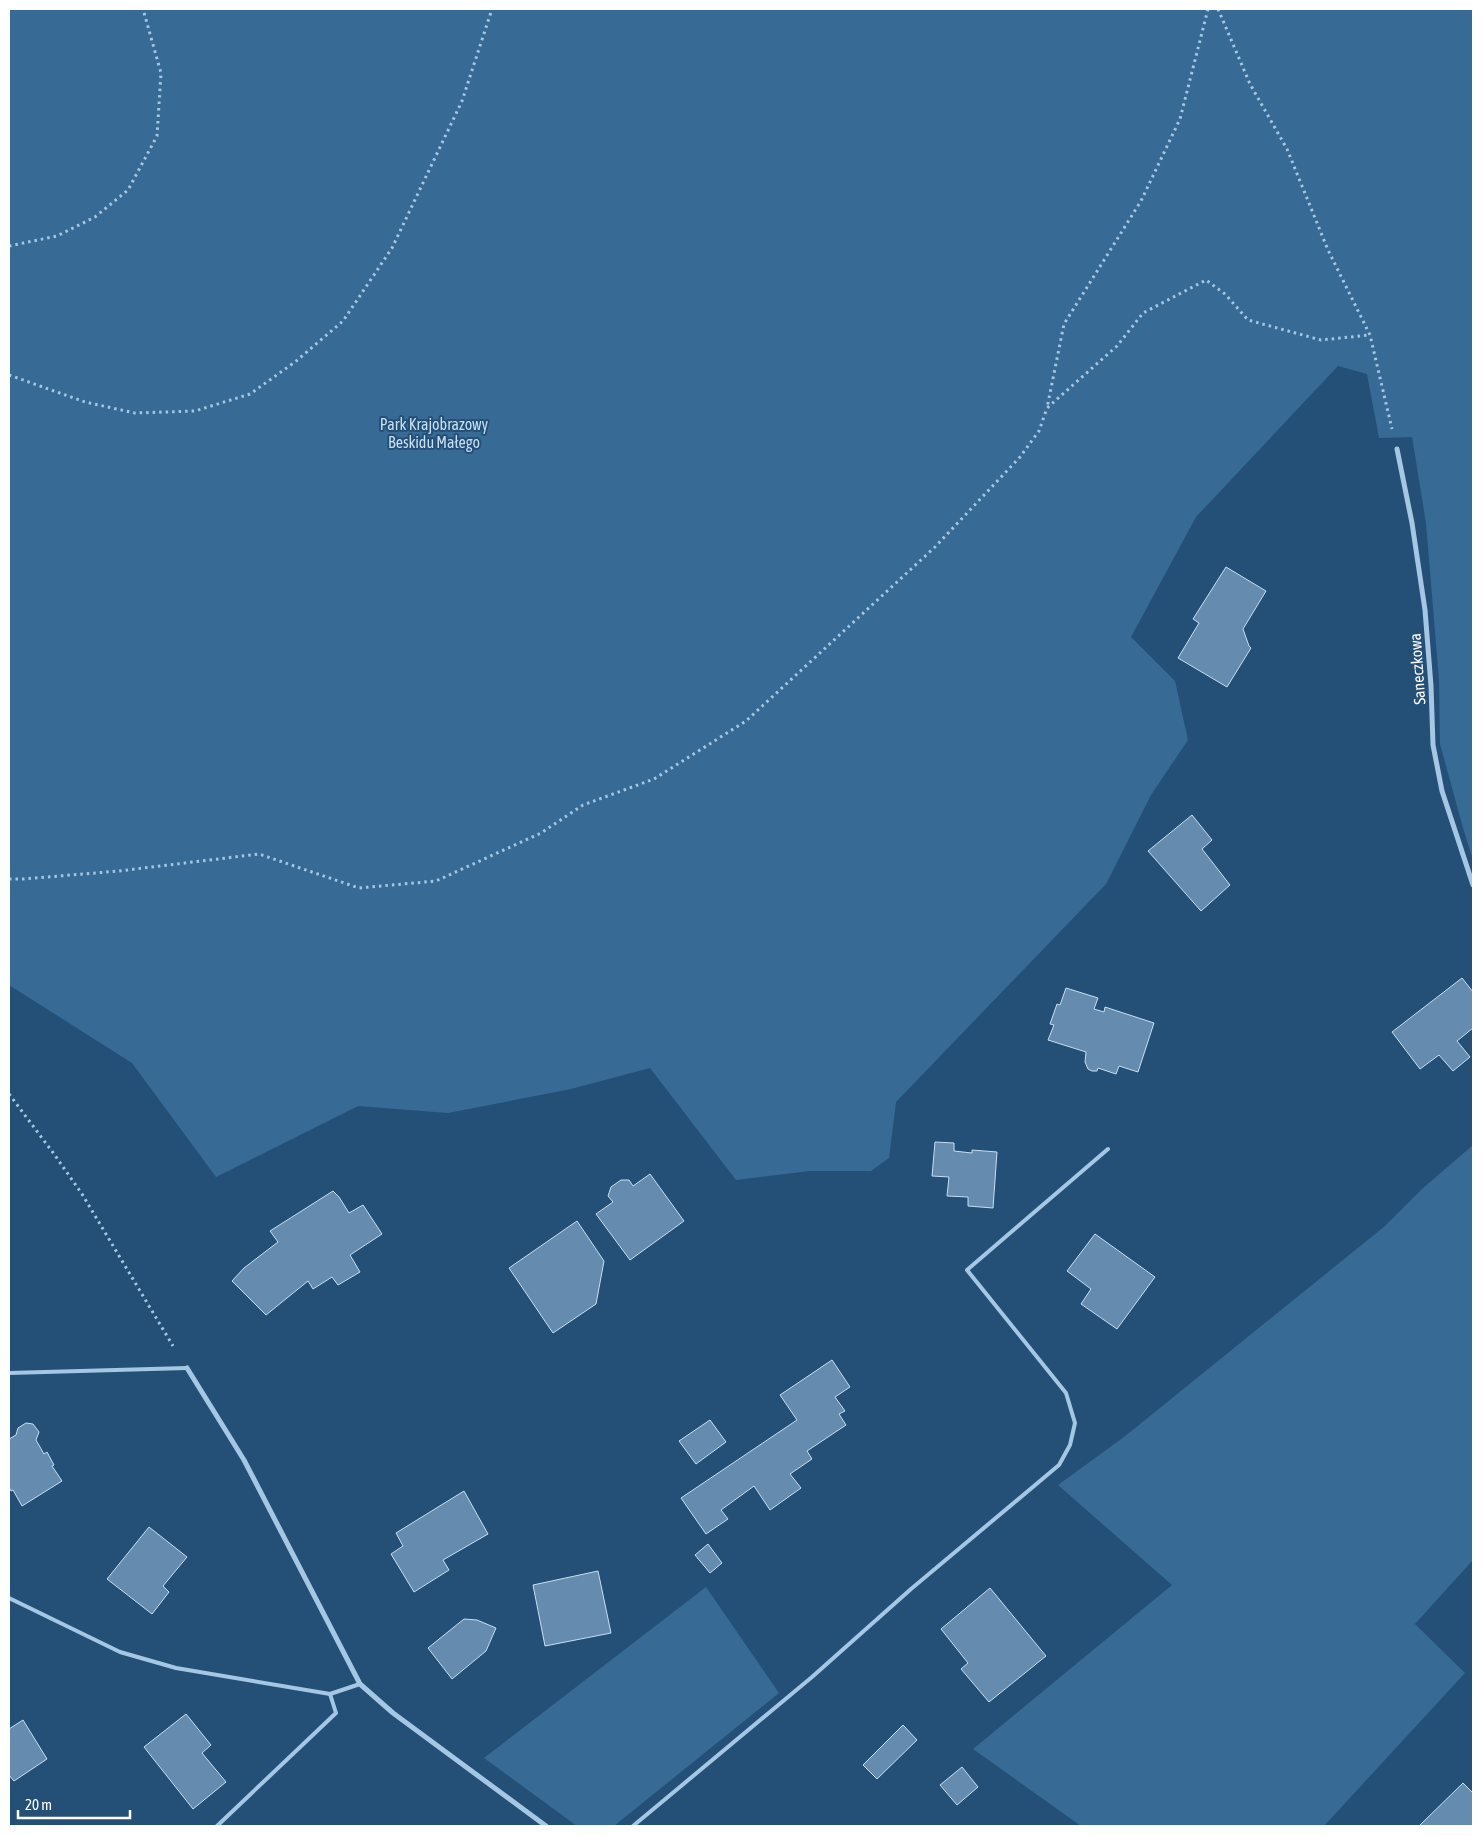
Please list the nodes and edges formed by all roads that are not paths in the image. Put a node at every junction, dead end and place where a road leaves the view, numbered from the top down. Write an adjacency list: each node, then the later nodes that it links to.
1 (1397, 449): 2 (street, Saneczkowa)
2 (1473, 885)
3 (1108, 1149): 11 (lane)
4 (187, 1368): 5 (lane); 7 (street)
5 (9, 1373)
6 (9, 1598): 8 (lane)
7 (360, 1684): 8 (lane); 10 (street)
8 (330, 1694): 9 (lane)
9 (217, 1826)
10 (546, 1826)
11 (633, 1826)

